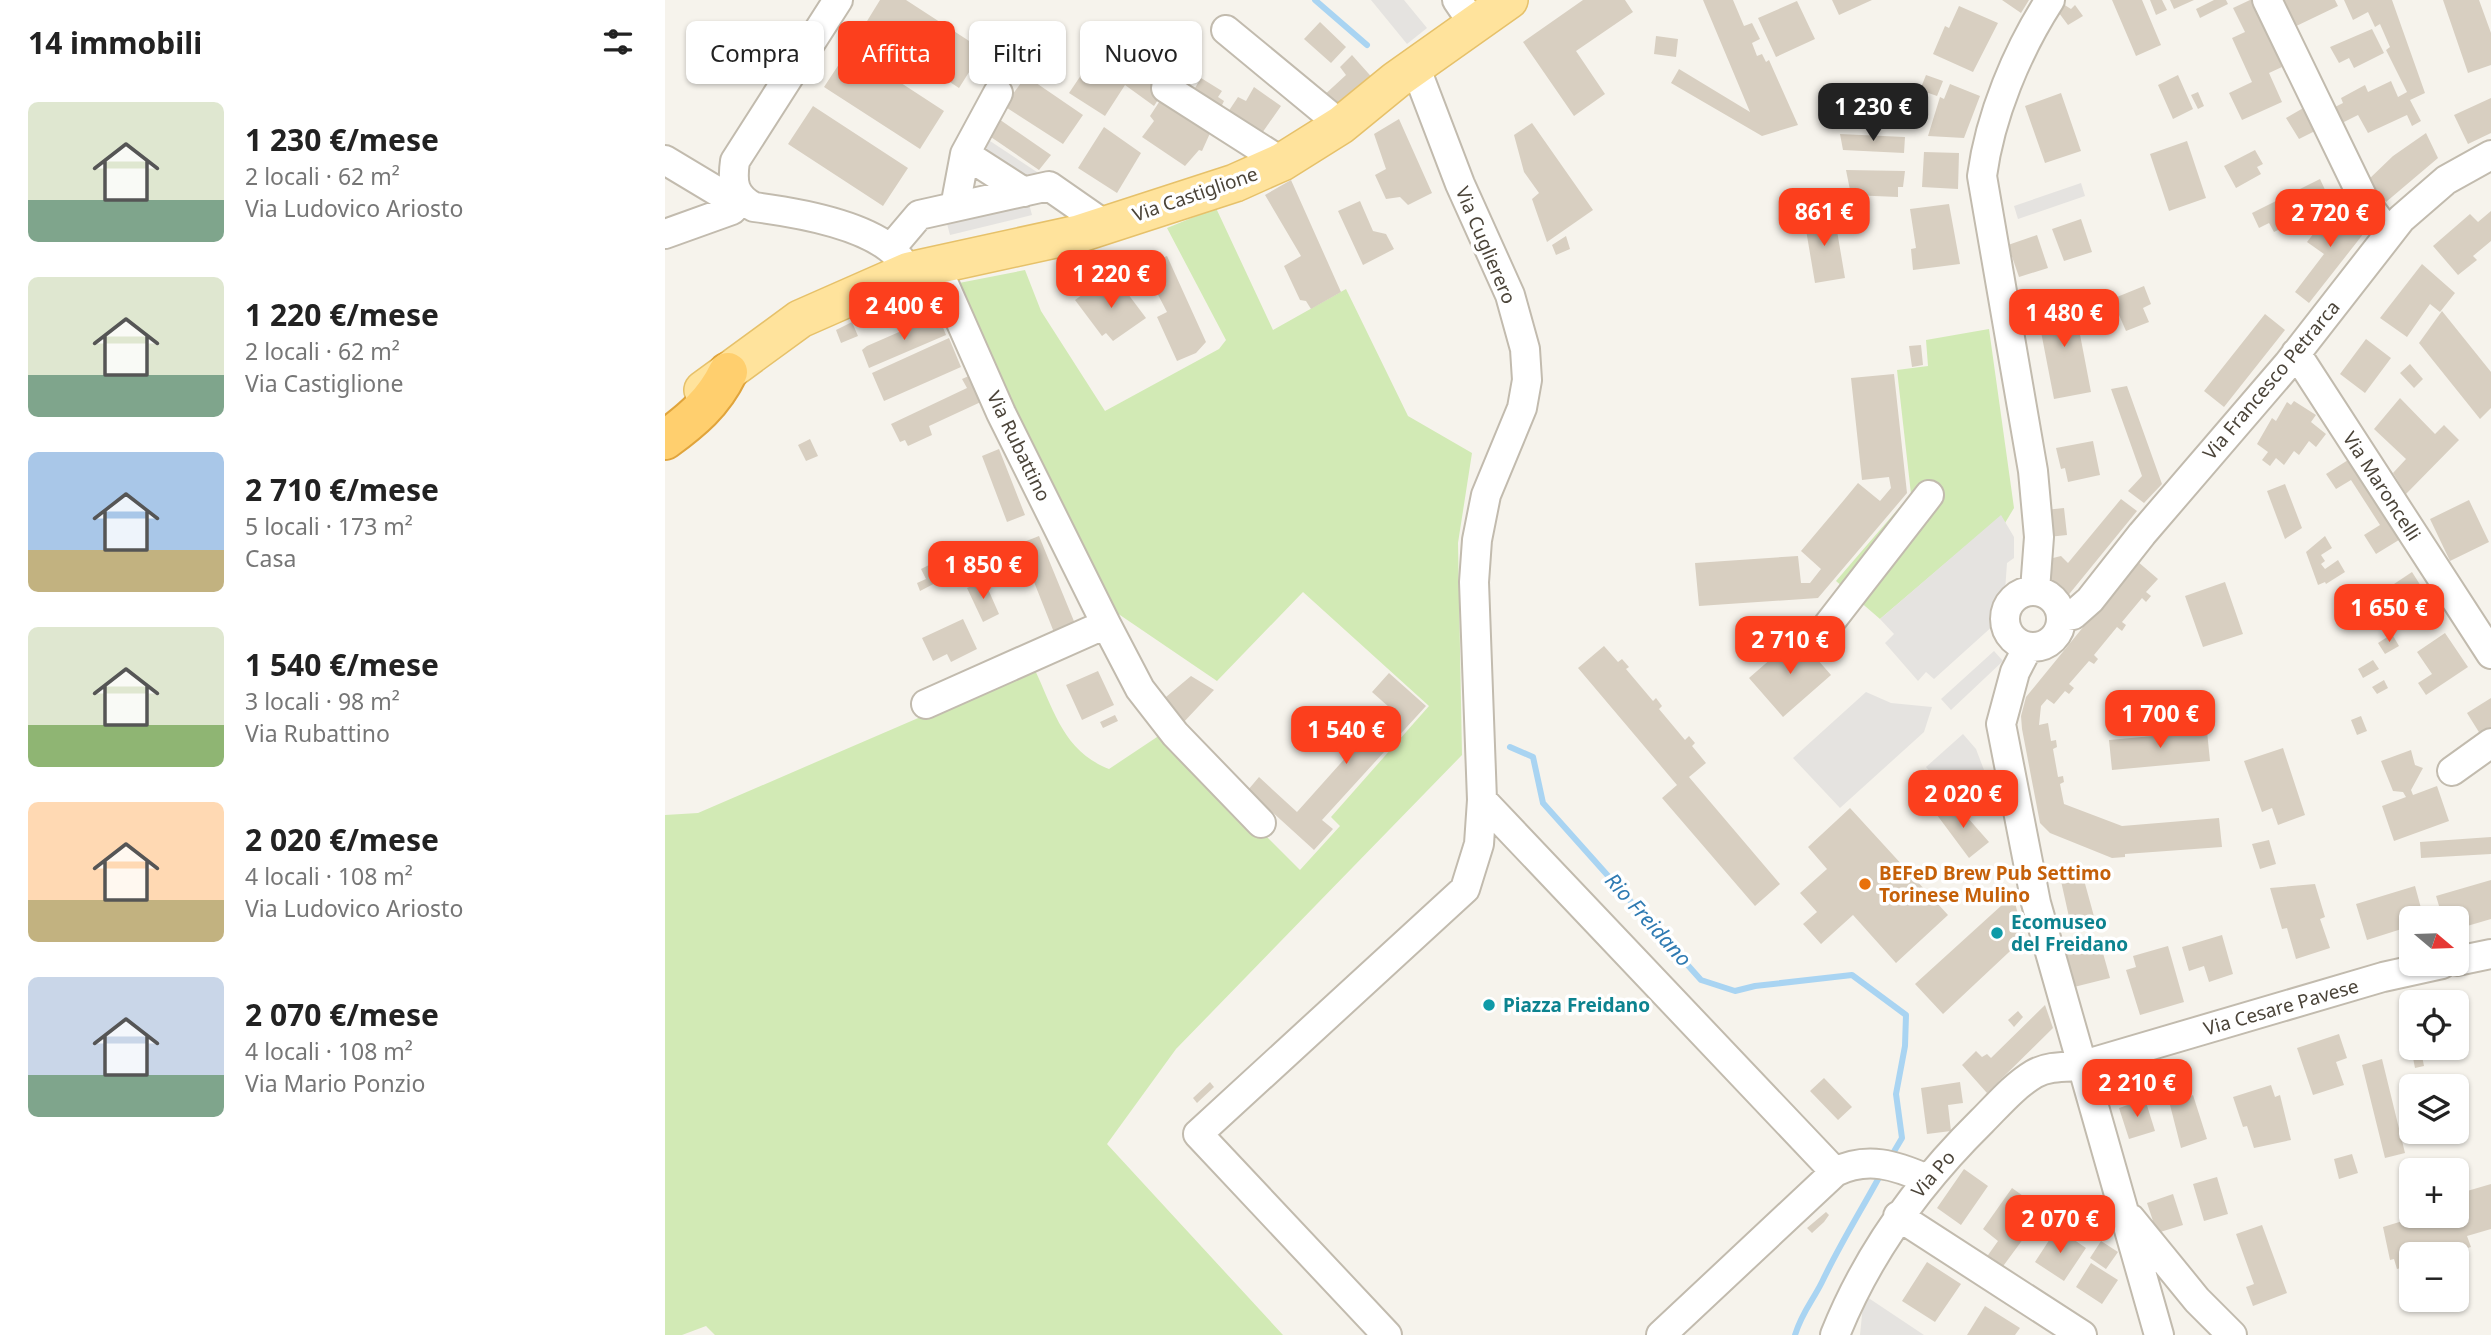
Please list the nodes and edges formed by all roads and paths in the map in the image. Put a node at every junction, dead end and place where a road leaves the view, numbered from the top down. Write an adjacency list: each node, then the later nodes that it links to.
1 (838, 0): 16 (street)
2 (1509, 0): 5 (main road, Via Castiglione)
3 (2050, 0): 27 (street)
4 (2267, 0): 20 (street)
5 (1466, 12): 7 (main road, Via Castiglione)
6 (1226, 30): 10 (street)
7 (1415, 66): 10 (main road, Via Castiglione); 36 (street, Via Cuglierero)
8 (1165, 88): 14 (street)
9 (998, 93): 11 (street)
10 (1342, 125): 14 (main road, Via Castiglione)
11 (965, 153): 15 (street); 17 (street)
12 (2491, 155): 20 (street, Via Francesco Petrarca)
13 (665, 160): 16 (street)
14 (1282, 162): 18 (main road, Via Castiglione)
15 (1024, 192): 17 (street); 18 (street)
16 (740, 200): 19 (street); 21 (street)
17 (955, 207): 21 (street)
18 (1105, 225): 21 (main road, Via Castiglione)
19 (665, 234)
20 (2389, 234): 22 (street, Via Francesco Petrarca)
21 (912, 262): 23 (main road, Via Castiglione); 29 (street, Via Rubattino)
22 (2296, 353): 28 (street, Via Francesco Petrarca); 32 (street, Via Maroncelli)
23 (728, 372): 24 (main road, Via Castiglione); 25 (highway)
24 (665, 417)
25 (665, 440)
26 (1929, 495): 30 (street)
27 (2035, 590): 28 (street); 31 (street)
28 (2062, 617): 31 (street)
29 (1106, 624): 33 (street); 37 (street, Via Rubattino)
30 (1828, 625)
31 (2028, 647): 41 (street)
32 (2491, 654)
33 (926, 704)
34 (2491, 744): 35 (street)
35 (2452, 771)
36 (1482, 800): 42 (street); 46 (street, Via Cuglierero)
37 (1262, 823)
38 (2491, 954): 39 (street)
39 (2469, 959)
40 (2399, 973): 41 (street, Via Cesare Pavese)
41 (2080, 1066): 43 (street, Via Po); 44 (street)
42 (1835, 1172): 43 (street); 47 (street)
43 (1927, 1178): 45 (street, Via Po)
44 (2123, 1209): 50 (street); 51 (street)
45 (1898, 1216): 48 (street, Via Po); 49 (street)
46 (1387, 1335)
47 (1661, 1335)
48 (1835, 1335)
49 (2082, 1335)
50 (2159, 1335)
51 (2232, 1335)

